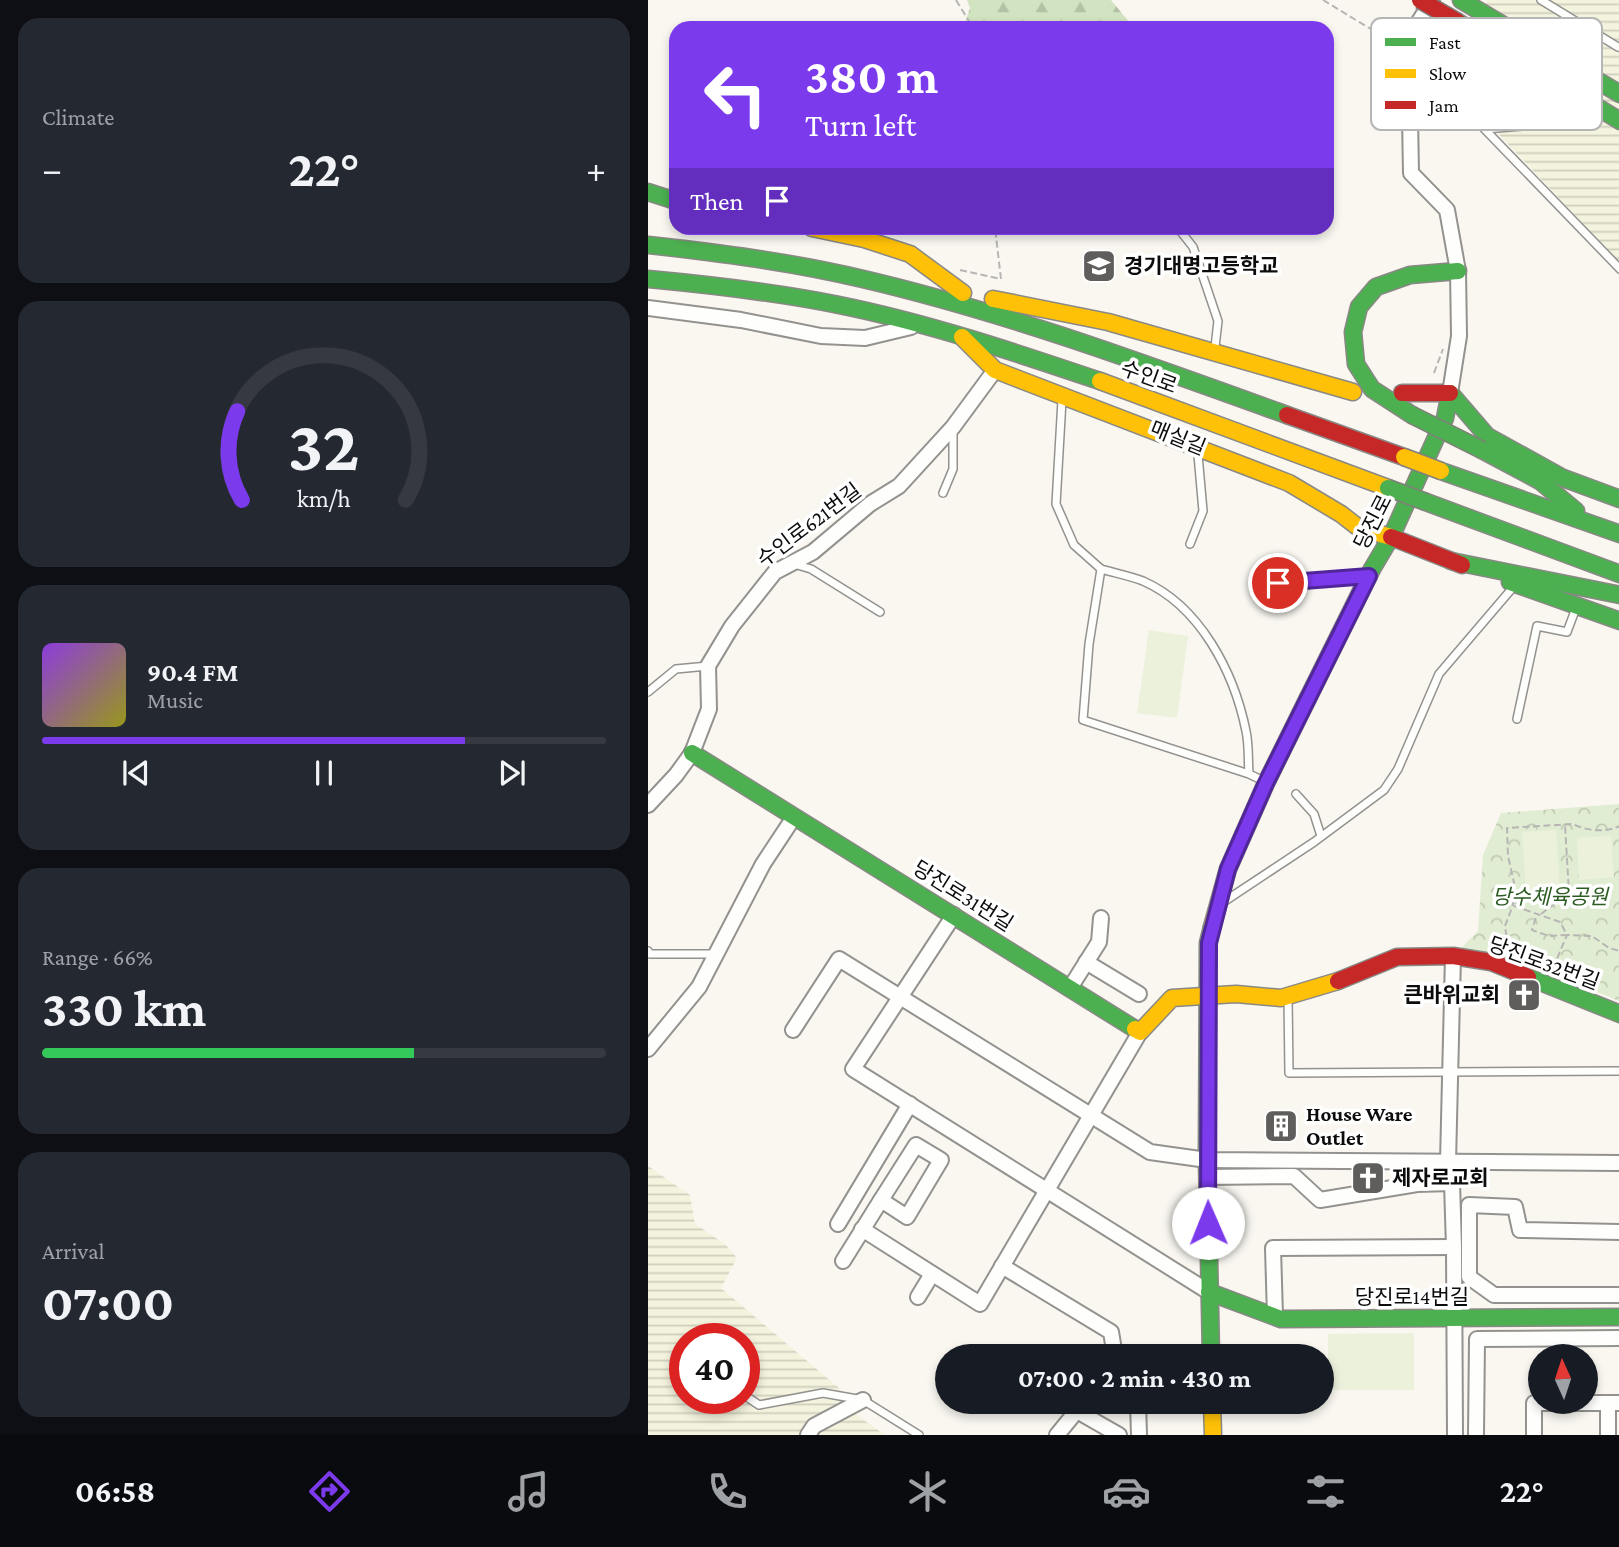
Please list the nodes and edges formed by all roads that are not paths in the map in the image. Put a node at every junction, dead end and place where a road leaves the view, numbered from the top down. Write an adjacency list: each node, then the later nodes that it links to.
1 (1420, 0): 6 (main road, bridge)
2 (1433, 0): 5 (street)
3 (1541, 0): 8 (lane)
4 (1464, 2): 7 (main road)
5 (1422, 18)
6 (1451, 18)
7 (1491, 18)
8 (1570, 18)
9 (1602, 37): 10 (lane)
10 (1618, 47)
11 (1602, 84): 12 (main road)
12 (1619, 94)
13 (1602, 111): 14 (main road, bridge)
14 (1619, 121)
15 (1410, 130): 23 (street)
16 (1486, 130): 22 (lane)
17 (648, 192): 18 (main road)
18 (669, 199)
19 (845, 235): 26 (main road)
20 (1184, 235): 30 (lane)
21 (648, 245): 25 (main road, 수인로)
22 (1619, 269)
23 (1458, 271): 34 (street); 40 (main road, bridge)
24 (648, 279): 28 (main road, 수인로)
25 (863, 279): 26 (main road); 40 (main road, 수인로, bridge)
26 (964, 293): 30 (main road)
27 (648, 308): 28 (street)
28 (923, 325): 29 (main road, 수인로)
29 (960, 336): 31 (main road); 47 (main road, 수인로, bridge)
30 (1214, 351): 32 (main road)
31 (995, 370): 35 (main road); 36 (street, 수인로621번길)
32 (1353, 392)
33 (1408, 393): 34 (main road)
34 (1451, 393): 39 (main road); 42 (main road, 당진로)
35 (1063, 396): 37 (main road); 46 (lane)
36 (953, 427): 38 (lane); 45 (street, 수인로621번길)
37 (1196, 448): 42 (main road); 43 (lane)
38 (943, 492)
39 (1619, 499)
40 (1591, 523): 41 (main road, 수인로)
41 (1619, 534)
42 (1391, 537): 44 (main road); 48 (main road, 당진로)
43 (1190, 544)
44 (1451, 561): 49 (main road); 51 (main road)
45 (794, 564): 53 (lane); 55 (street, 수인로621번길)
46 (1101, 569): 59 (lane); 59 (lane)
47 (1619, 574)
48 (1369, 576): 50 (lane); 60 (main road, 당진로)
49 (1515, 584): 52 (main road); 64 (lane)
50 (1261, 586)
51 (1619, 595)
52 (1577, 606): 54 (main road); 57 (lane)
53 (880, 612)
54 (1619, 621)
55 (708, 666): 56 (lane); 58 (street)
56 (648, 692)
57 (1517, 719)
58 (692, 753): 62 (street); 63 (main road, 당진로31번길)
59 (1249, 774): 60 (lane)
60 (1266, 783): 65 (main road, 당진로)
61 (1296, 794): 64 (lane)
62 (648, 805)
63 (794, 817): 66 (main road, 당진로31번길); 69 (street)
64 (1321, 836): 65 (lane)
65 (1219, 906): 74 (main road, 당진로)
66 (954, 915): 72 (main road, 당진로31번길); 76 (street)
67 (1101, 918): 71 (street)
68 (648, 951): 69 (lane)
69 (717, 954): 80 (street)
70 (1453, 956): 75 (main road, 당진로32번길); 77 (main road, 당진로32번길); 81 (street)
71 (1086, 962): 72 (street); 73 (street)
72 (1070, 988): 79 (main road, 당진로31번길)
73 (1139, 994)
74 (1208, 996): 75 (main road, 당진로32번길); 79 (main road); 87 (main road, 당진로)
75 (1288, 997): 81 (lane)
76 (900, 998): 78 (street); 83 (street); 84 (street)
77 (1619, 1014)
78 (793, 1030)
79 (1140, 1032): 84 (street)
80 (648, 1049)
81 (1450, 1071): 82 (lane); 85 (street)
82 (1619, 1071)
83 (910, 1104): 89 (street); 91 (street)
84 (1091, 1116): 87 (street); 89 (street)
85 (1448, 1162): 86 (street); 87 (street); 88 (street)
86 (1619, 1163)
87 (1207, 1169): 88 (street); 98 (main road, 당진로)
88 (1452, 1184): 94 (street)
89 (1048, 1192): 96 (street); 98 (street)
90 (881, 1200): 90 (street); 92 (street)
91 (838, 1224)
92 (862, 1229): 95 (street); 97 (street)
93 (1619, 1232): 99 (street)
94 (1454, 1247): 102 (street); 104 (street)
95 (843, 1261)
96 (1002, 1266): 97 (street); 106 (street)
97 (932, 1274): 101 (street)
98 (1209, 1292): 102 (main road, 당진로14번길); 110 (main road, 당진로)
99 (1584, 1295): 100 (street); 105 (street)
100 (1619, 1295)
101 (918, 1297)
102 (1275, 1316): 104 (main road, 당진로14번길)
103 (1619, 1317): 105 (main road, 당진로14번길)
104 (1453, 1318): 105 (main road, 당진로14번길); 124 (street)
105 (1584, 1318)
106 (1111, 1332): 108 (street); 109 (street)
107 (1619, 1338): 125 (street)
108 (1113, 1344)
109 (1119, 1344)
110 (1211, 1344)
111 (863, 1400): 113 (lane); 118 (street); 119 (lane)
112 (1614, 1403): 126 (street); 127 (street)
113 (760, 1405)
114 (1074, 1414): 120 (street)
115 (1091, 1414): 121 (street)
116 (1138, 1414): 122 (street)
117 (1212, 1414): 123 (main road)
118 (808, 1435)
119 (919, 1435)
120 (1057, 1435)
121 (1119, 1435)
122 (1139, 1435)
123 (1213, 1435)
124 (1455, 1435)
125 (1476, 1435)
126 (1534, 1435)
127 (1608, 1435)

